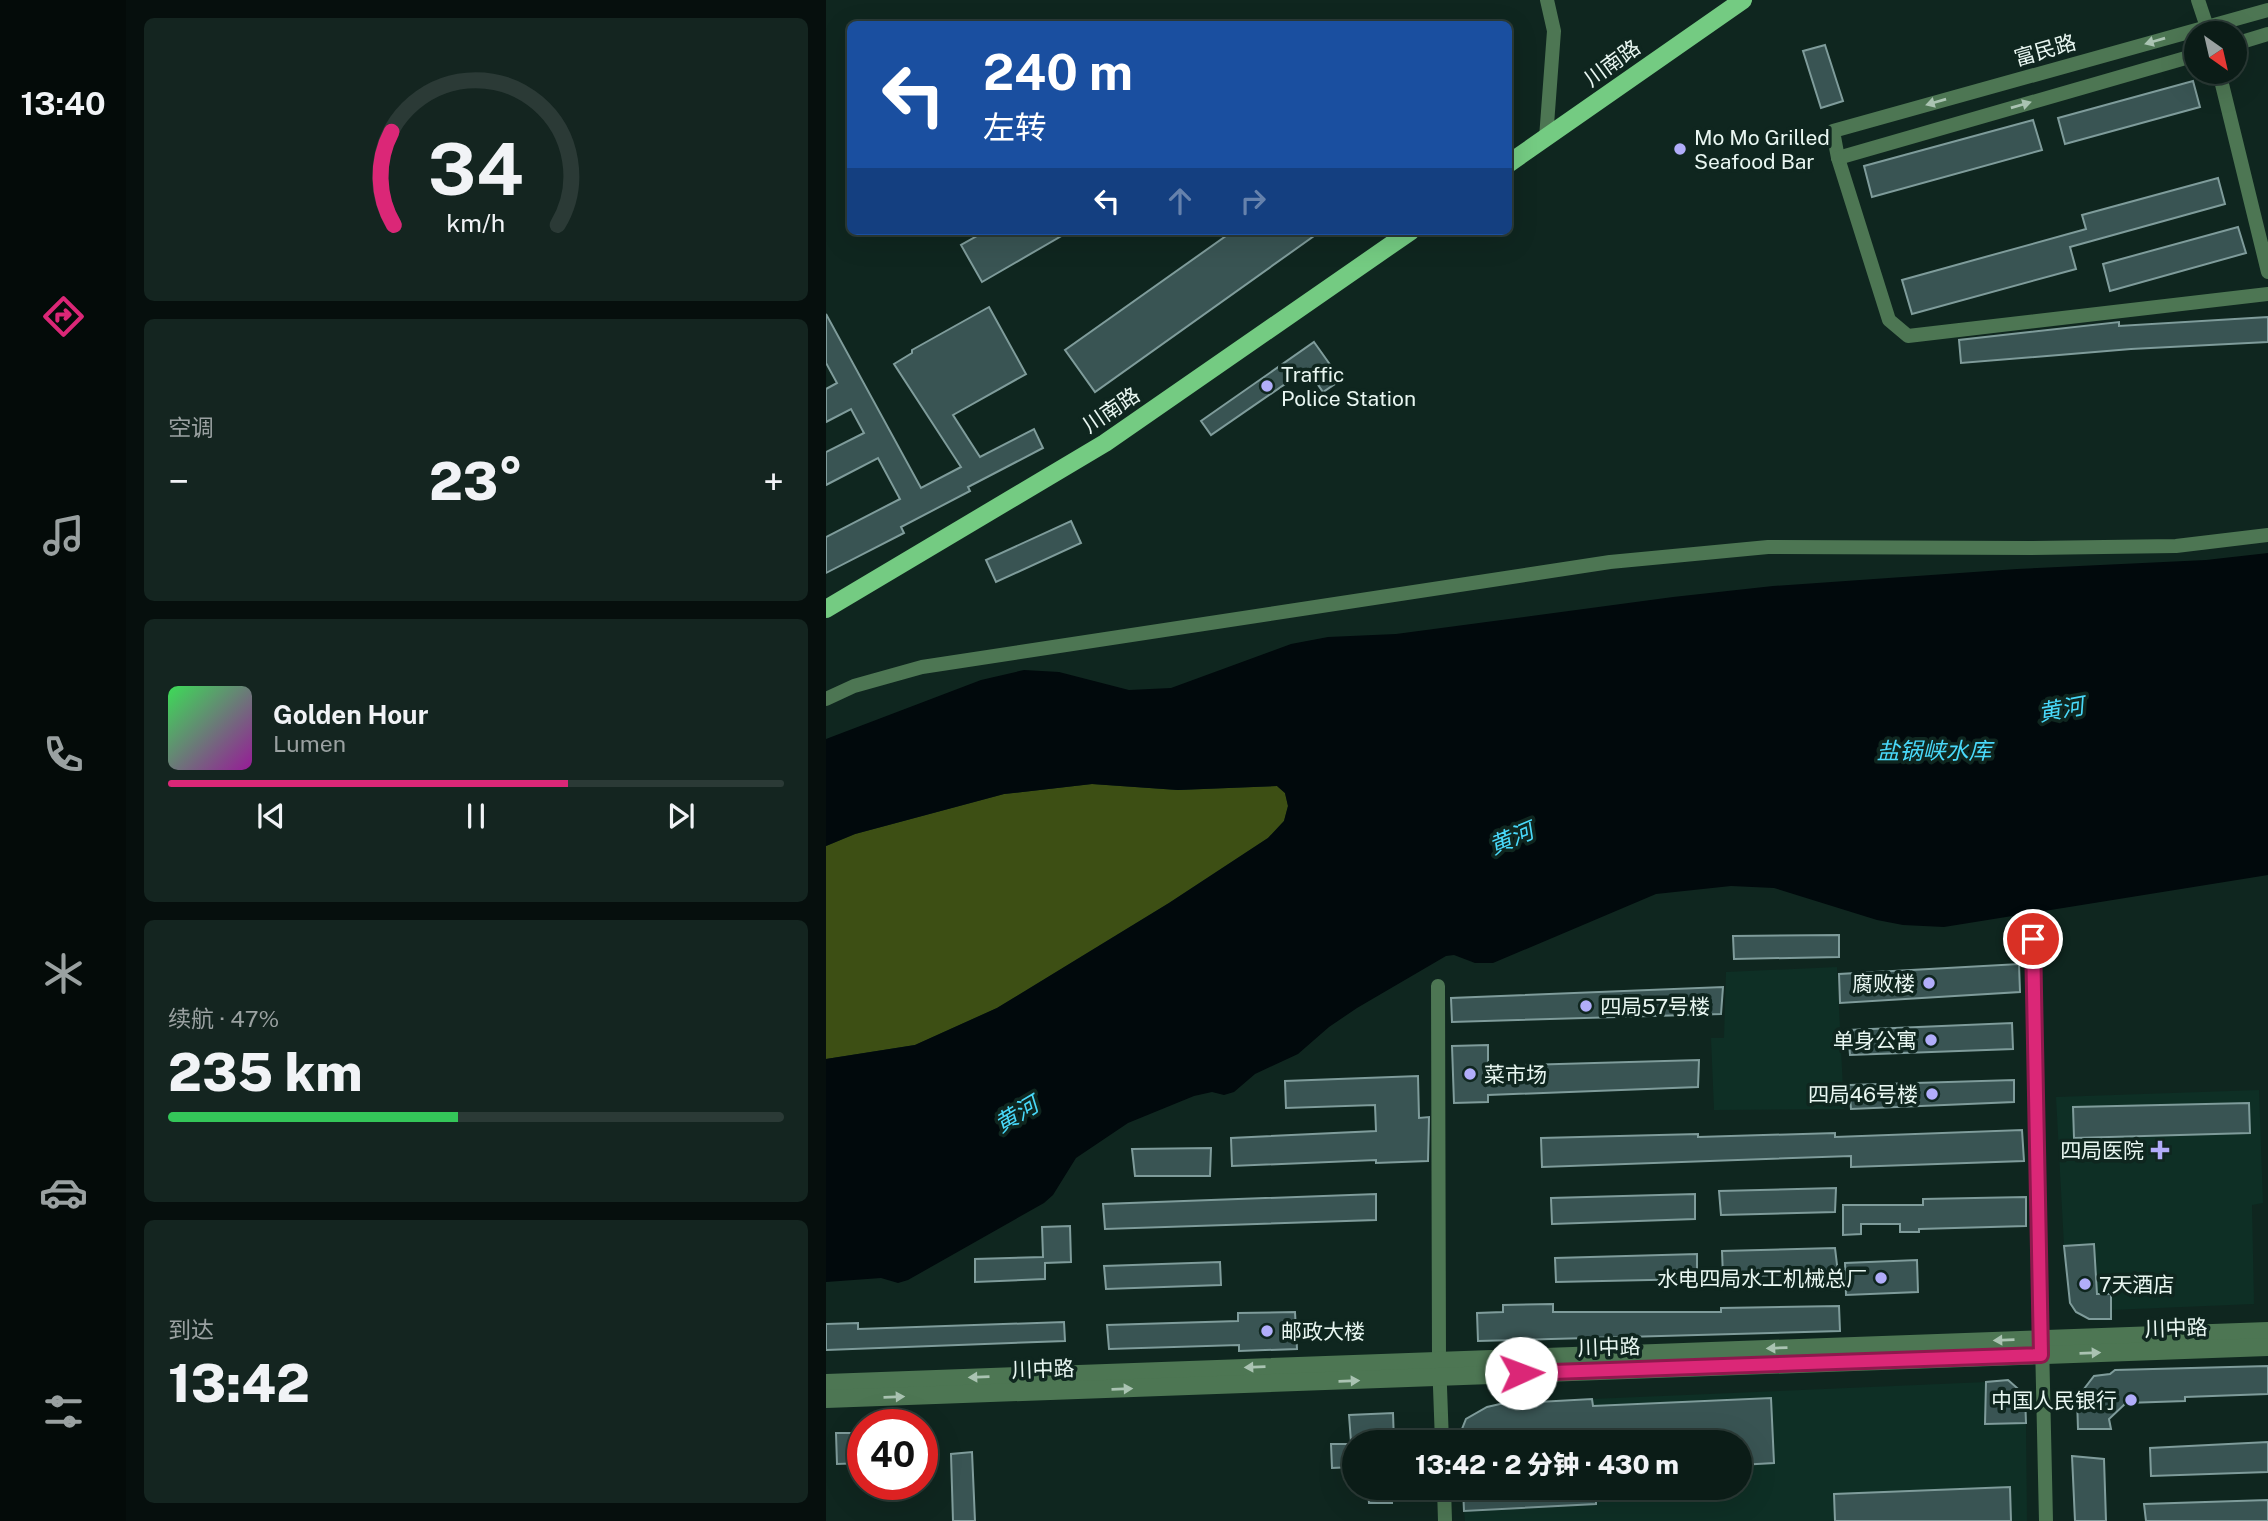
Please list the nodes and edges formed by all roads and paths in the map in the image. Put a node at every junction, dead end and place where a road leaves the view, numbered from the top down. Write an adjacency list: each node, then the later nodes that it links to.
1 (1547, 0): 12 (street)
2 (1743, 0): 12 (main road, 川南路)
3 (2198, 0): 5 (street)
4 (2268, 10): 6 (street, 富民路)
5 (2205, 21)
6 (2235, 21)
7 (2268, 34): 9 (street)
8 (2184, 36): 13 (street, 富民路, one-way to 13)
9 (2247, 40)
10 (2184, 58): 13 (street, one-way to 10)
11 (2222, 84): 16 (street)
12 (1546, 138): 14 (main road, 川南路)
13 (1838, 158): 17 (street)
14 (1512, 161)
15 (1405, 235): 19 (main road, 川南路)
16 (2268, 272)
17 (2268, 294)
18 (2268, 535): 20 (street)
19 (826, 609)
20 (826, 699)
21 (2033, 939): 24 (street)
22 (1438, 986): 26 (street)
23 (2268, 1331): 24 (street, 川中路)
24 (2041, 1347): 25 (street, 川中路, one-way to 25); 26 (street, 川中路); 32 (street)
25 (2268, 1347)
26 (1439, 1368): 27 (street, 川中路, one-way to 27); 28 (street, 川中路, one-way to 26); 29 (street)
27 (826, 1383)
28 (826, 1399)
29 (1442, 1430)
30 (1444, 1500): 31 (street)
31 (1445, 1521)
32 (2046, 1521)

